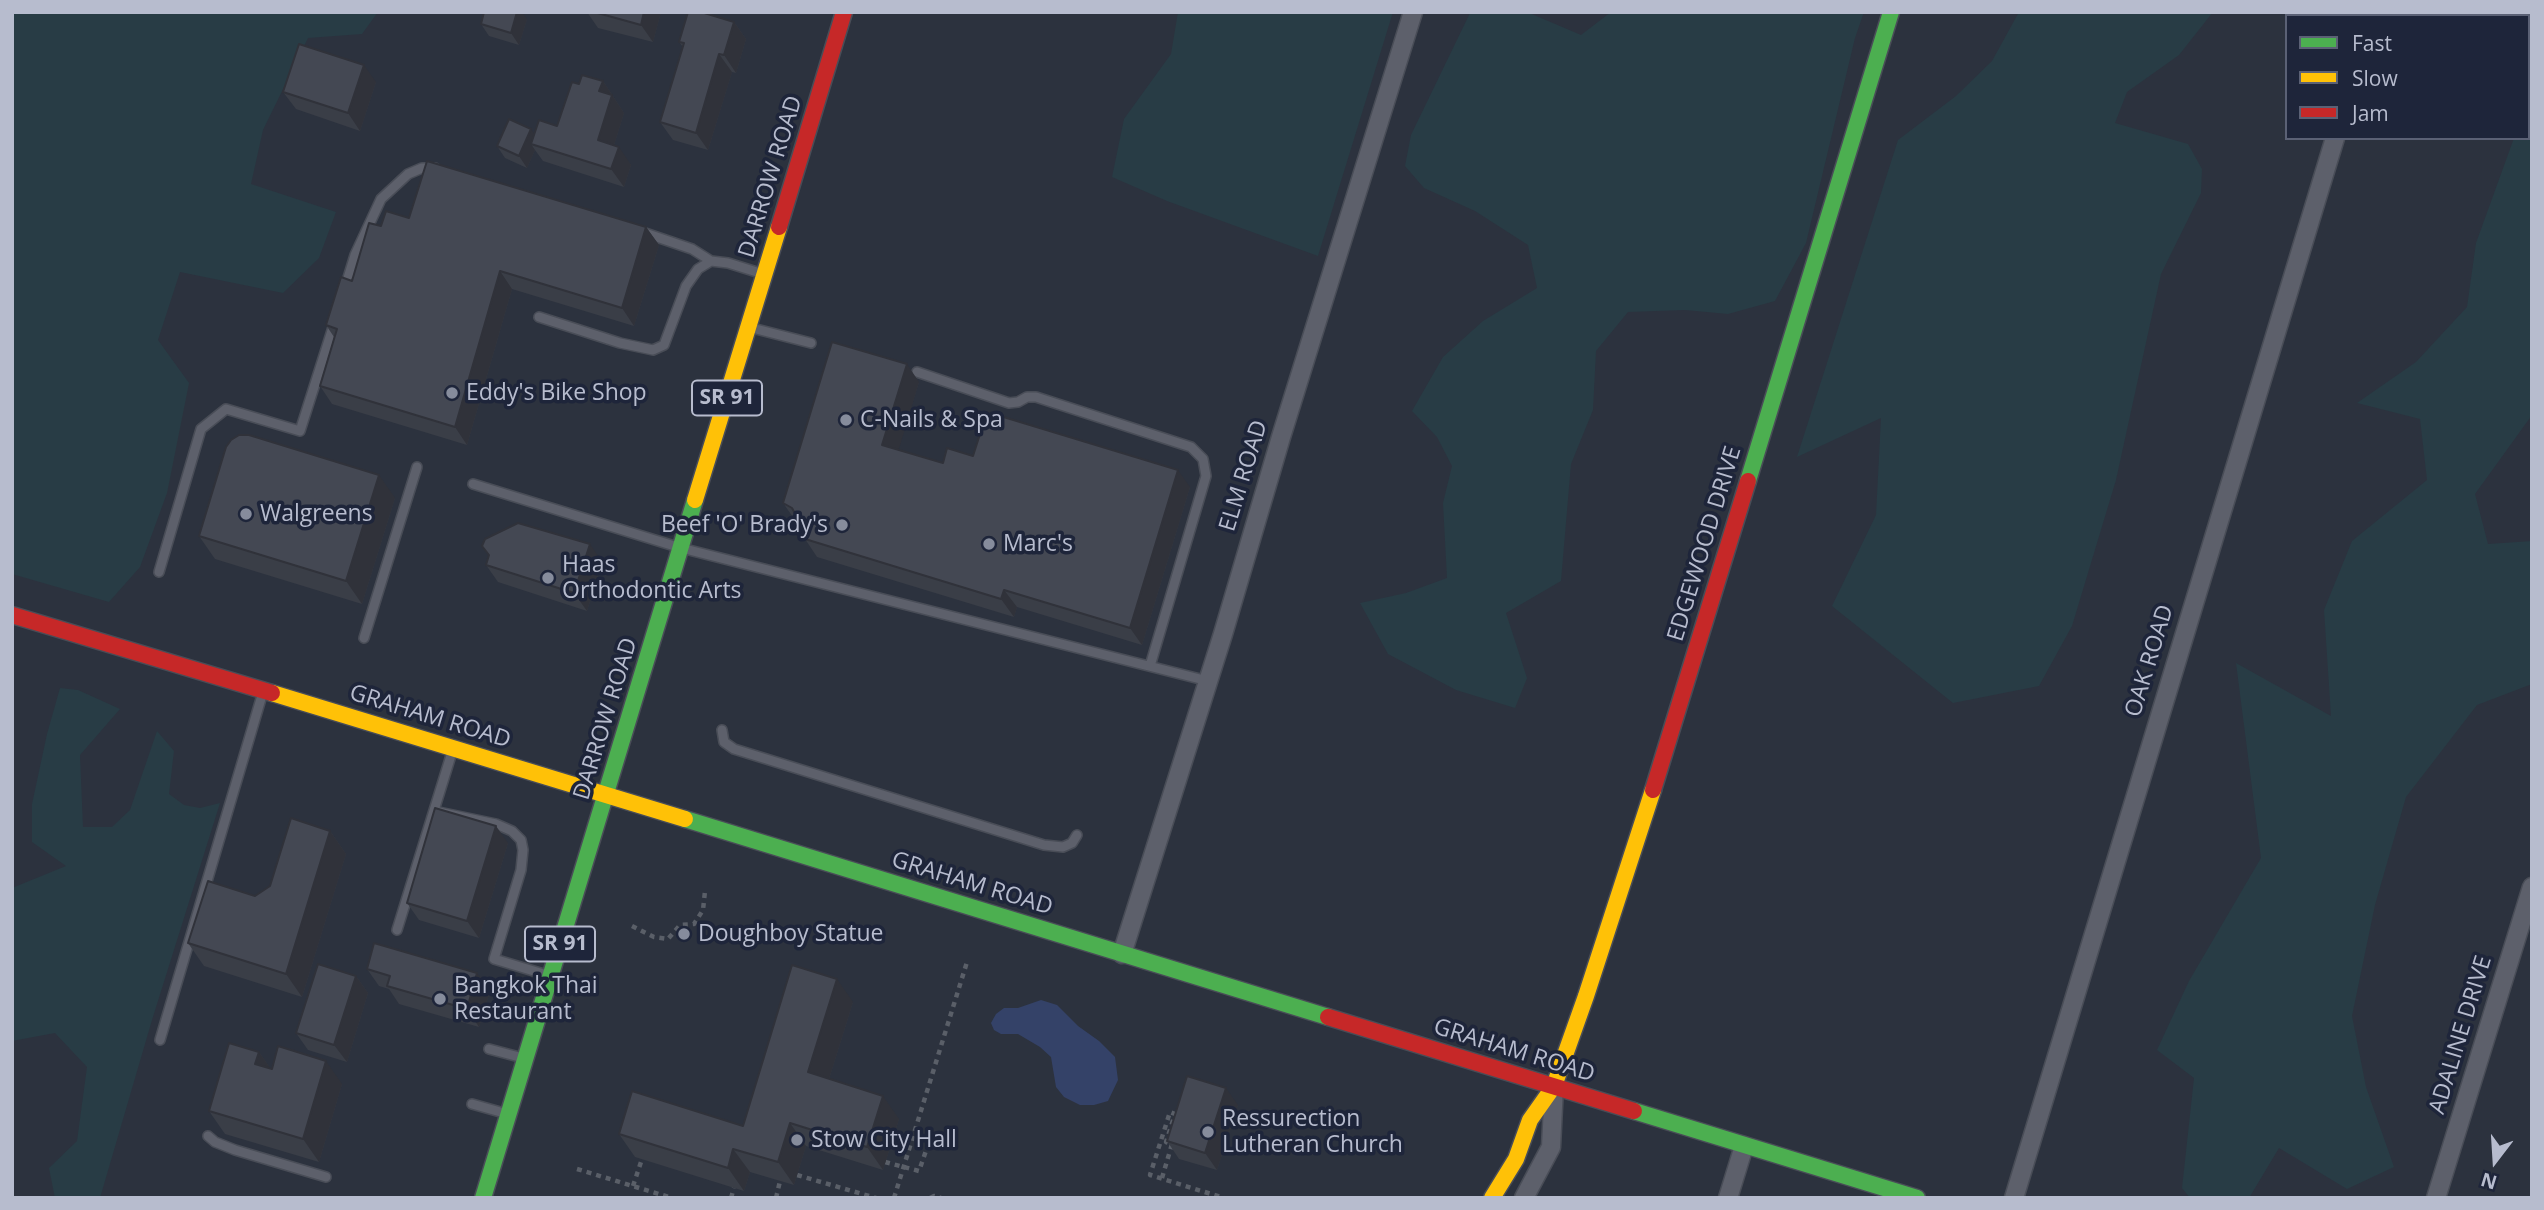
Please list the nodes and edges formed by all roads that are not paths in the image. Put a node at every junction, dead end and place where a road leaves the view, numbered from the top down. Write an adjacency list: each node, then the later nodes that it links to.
1 (844, 12): 8 (main road, DARROW ROAD / SR 91)
2 (1413, 12): 20 (street, ELM ROAD)
3 (1891, 12): 34 (main road, EDGEWOOD DRIVE)
4 (2334, 140): 45 (street, OAK ROAD)
5 (442, 169): 16 (lane)
6 (632, 228): 7 (lane)
7 (711, 261): 8 (lane); 9 (lane)
8 (765, 275): 10 (main road, DARROW ROAD / SR 91)
9 (539, 317)
10 (748, 327): 11 (lane); 15 (main road, DARROW ROAD / SR 91)
11 (811, 343)
12 (917, 372): 19 (lane)
13 (417, 467): 18 (lane)
14 (473, 484): 15 (lane)
15 (681, 548): 19 (lane); 24 (main road, DARROW ROAD / SR 91)
16 (159, 572)
17 (12, 615): 21 (main road, GRAHAM ROAD)
18 (364, 638)
19 (1150, 666): 20 (lane)
20 (1208, 681): 29 (street, ELM ROAD)
21 (264, 691): 23 (main road, GRAHAM ROAD); 31 (lane)
22 (722, 730): 26 (lane)
23 (454, 748): 24 (main road, GRAHAM ROAD); 25 (lane)
24 (606, 796): 29 (main road, GRAHAM ROAD); 30 (main road, DARROW ROAD / SR 91)
25 (434, 811): 28 (lane); 30 (lane)
26 (1077, 835)
27 (2532, 887): 46 (street, ADALINE DRIVE)
28 (397, 930)
29 (1122, 954): 34 (main road, GRAHAM ROAD)
30 (550, 976): 33 (main road, DARROW ROAD / SR 91)
31 (160, 1040)
32 (489, 1049): 33 (lane)
33 (525, 1059): 36 (main road, DARROW ROAD / SR 91)
34 (1554, 1086): 38 (main road, GRAHAM ROAD); 41 (main road, EDGEWOOD DRIVE); 42 (street)
35 (472, 1104): 36 (lane)
36 (508, 1114): 40 (main road, DARROW ROAD / SR 91)
37 (208, 1136): 39 (lane)
38 (1744, 1146): 43 (street); 44 (main road, GRAHAM ROAD)
39 (326, 1177)
40 (483, 1198)
41 (1492, 1198)
42 (1524, 1198)
43 (1728, 1198)
44 (1917, 1198)
45 (2014, 1198)
46 (2437, 1198)

